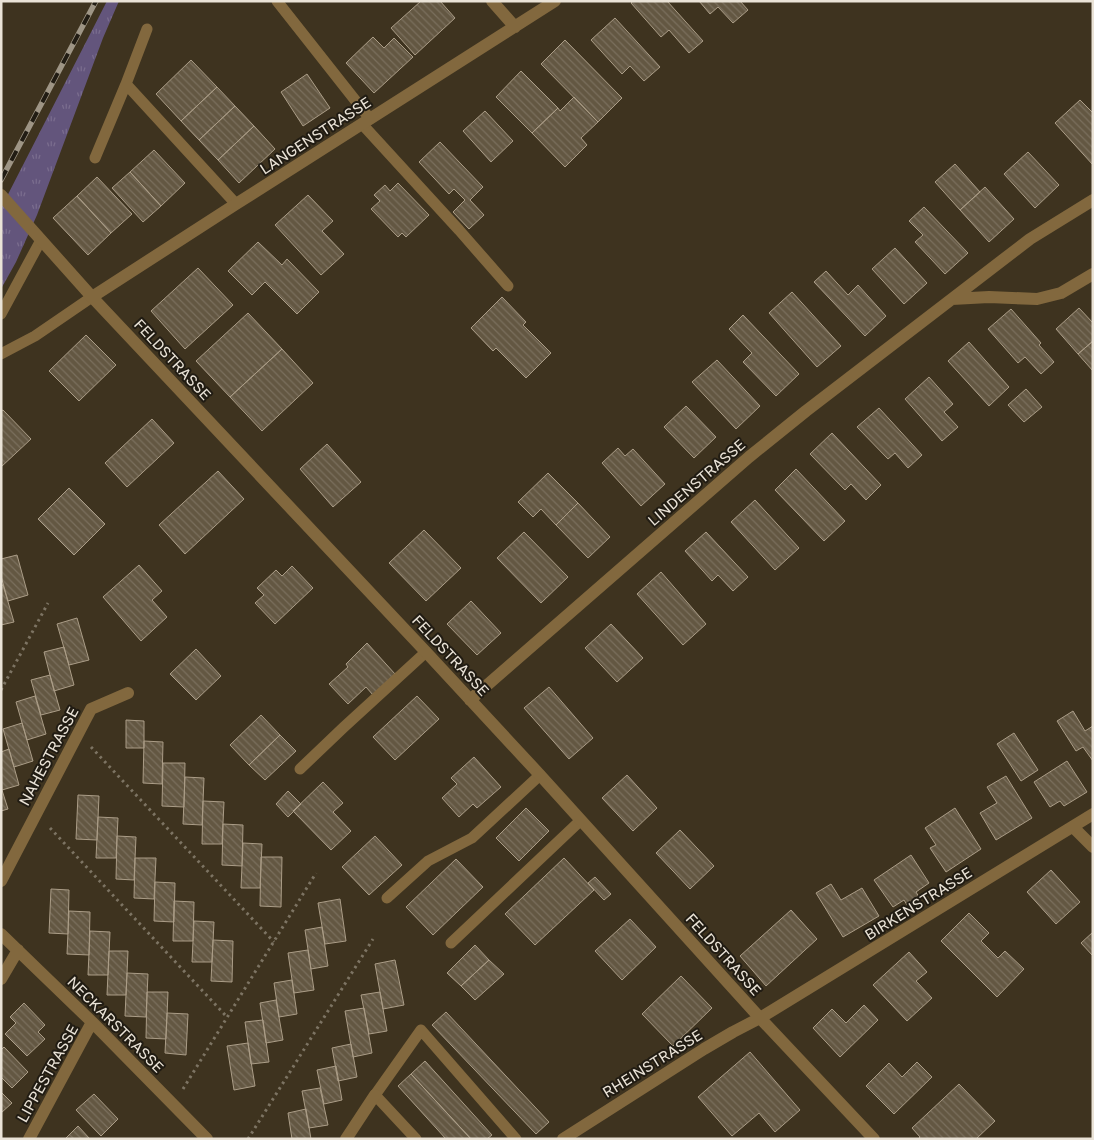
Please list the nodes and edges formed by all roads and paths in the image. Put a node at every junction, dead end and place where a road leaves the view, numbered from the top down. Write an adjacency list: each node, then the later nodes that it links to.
1 (277, 1): 7 (lane)
2 (492, 1): 4 (street)
3 (555, 1): 4 (street, LANGENSTRASSE)
4 (515, 26): 7 (street, LANGENSTRASSE)
5 (147, 29): 6 (lane)
6 (126, 84): 8 (lane); 11 (lane)
7 (366, 121): 11 (street, LANGENSTRASSE); 14 (lane)
8 (95, 158)
9 (1, 195): 12 (street, FELDSTRASSE)
10 (1093, 200): 16 (street, LINDENSTRASSE)
11 (236, 204): 15 (street, LANGENSTRASSE)
12 (41, 240): 15 (street, FELDSTRASSE); 17 (lane)
13 (1093, 274): 16 (street)
14 (508, 286)
15 (92, 297): 18 (lane); 20 (street, FELDSTRASSE)
16 (952, 299): 23 (street, LINDENSTRASSE)
17 (1, 314)
18 (1, 354)
19 (48, 603): 21 (path)
20 (426, 652): 23 (street, FELDSTRASSE); 25 (lane)
21 (1, 690)
22 (128, 693): 24 (street, NAHESTRASSE)
23 (470, 700): 26 (street, FELDSTRASSE)
24 (78, 734): 27 (street, NAHESTRASSE); 37 (path)
25 (300, 769)
26 (540, 775): 29 (street, FELDSTRASSE); 34 (lane)
27 (37, 813): 33 (street, NAHESTRASSE); 41 (path)
28 (1093, 814): 30 (street, BIRKENSTRASSE)
29 (580, 821): 38 (lane); 42 (street, FELDSTRASSE)
30 (1073, 827): 31 (street); 42 (street, BIRKENSTRASSE)
31 (1093, 848)
32 (316, 873): 37 (path)
33 (1, 881)
34 (387, 898)
35 (1, 934): 39 (street, NECKARSTRASSE)
36 (373, 939): 48 (path)
37 (274, 942): 41 (path)
38 (451, 943)
39 (18, 950): 40 (street); 43 (street, NECKARSTRASSE)
40 (1, 979)
41 (228, 1017): 45 (path)
42 (760, 1018): 52 (street, RHEINSTRASSE); 53 (street, FELDSTRASSE)
43 (92, 1022): 45 (street, NECKARSTRASSE); 46 (street, LIPPESTRASSE)
44 (375, 1095): 49 (street); 50 (lane); 51 (lane)
45 (173, 1105): 47 (street, NECKARSTRASSE)
46 (29, 1139)
47 (206, 1139)
48 (248, 1139)
49 (346, 1139)
50 (416, 1139)
51 (516, 1139)
52 (563, 1139)
53 (874, 1139)

